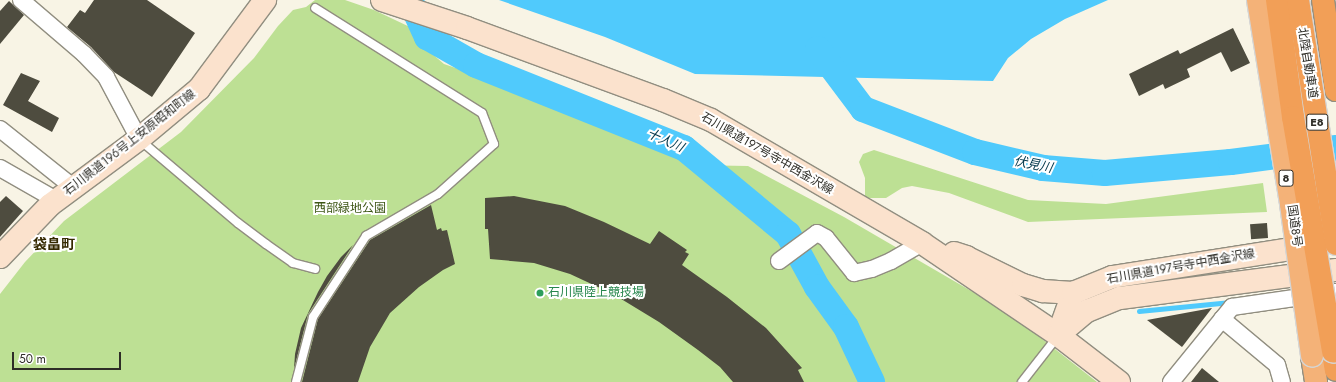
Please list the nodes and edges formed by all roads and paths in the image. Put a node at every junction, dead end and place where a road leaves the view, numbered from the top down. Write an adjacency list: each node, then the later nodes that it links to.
1 (21, 0): 11 (street)
2 (265, 0): 11 (main road, 石川県道196号上安原昭和町線)
3 (1258, 0): 30 (highway, 国道8号 / 8, bridge)
4 (1277, 0): 24 (highway, bridge)
5 (1298, 0): 15 (highway, 北陸自動車道 / E8, bridge)
6 (1323, 0): 9 (highway, 北陸自動車道)
7 (385, 1): 14 (main road, 石川県道197号寺中西金沢線)
8 (315, 8): 25 (lane)
9 (1336, 90)
10 (0, 129): 13 (street)
11 (139, 139): 13 (main road, 石川県道196号上安原昭和町線); 18 (lane)
12 (0, 168): 13 (street)
13 (65, 194): 16 (main road, 石川県道196号上安原昭和町線)
14 (922, 243): 17 (street); 21 (main road); 23 (main road, 石川県道197号寺中西金沢線)
15 (1336, 243): 21 (main road, 石川県道197号寺中西金沢線)
16 (0, 257)
17 (779, 261)
18 (315, 269)
19 (1336, 270): 23 (main road, 石川県道197号寺中西金沢線)
20 (1336, 292): 22 (street)
21 (1073, 293): 23 (main road)
22 (1222, 320): 28 (street); 29 (street)
23 (1058, 335): 26 (lane); 27 (main road, 石川県道197号寺中西金沢線)
24 (1334, 361)
25 (296, 382)
26 (1022, 382)
27 (1119, 382)
28 (1171, 382)
29 (1282, 382)
30 (1316, 382)

